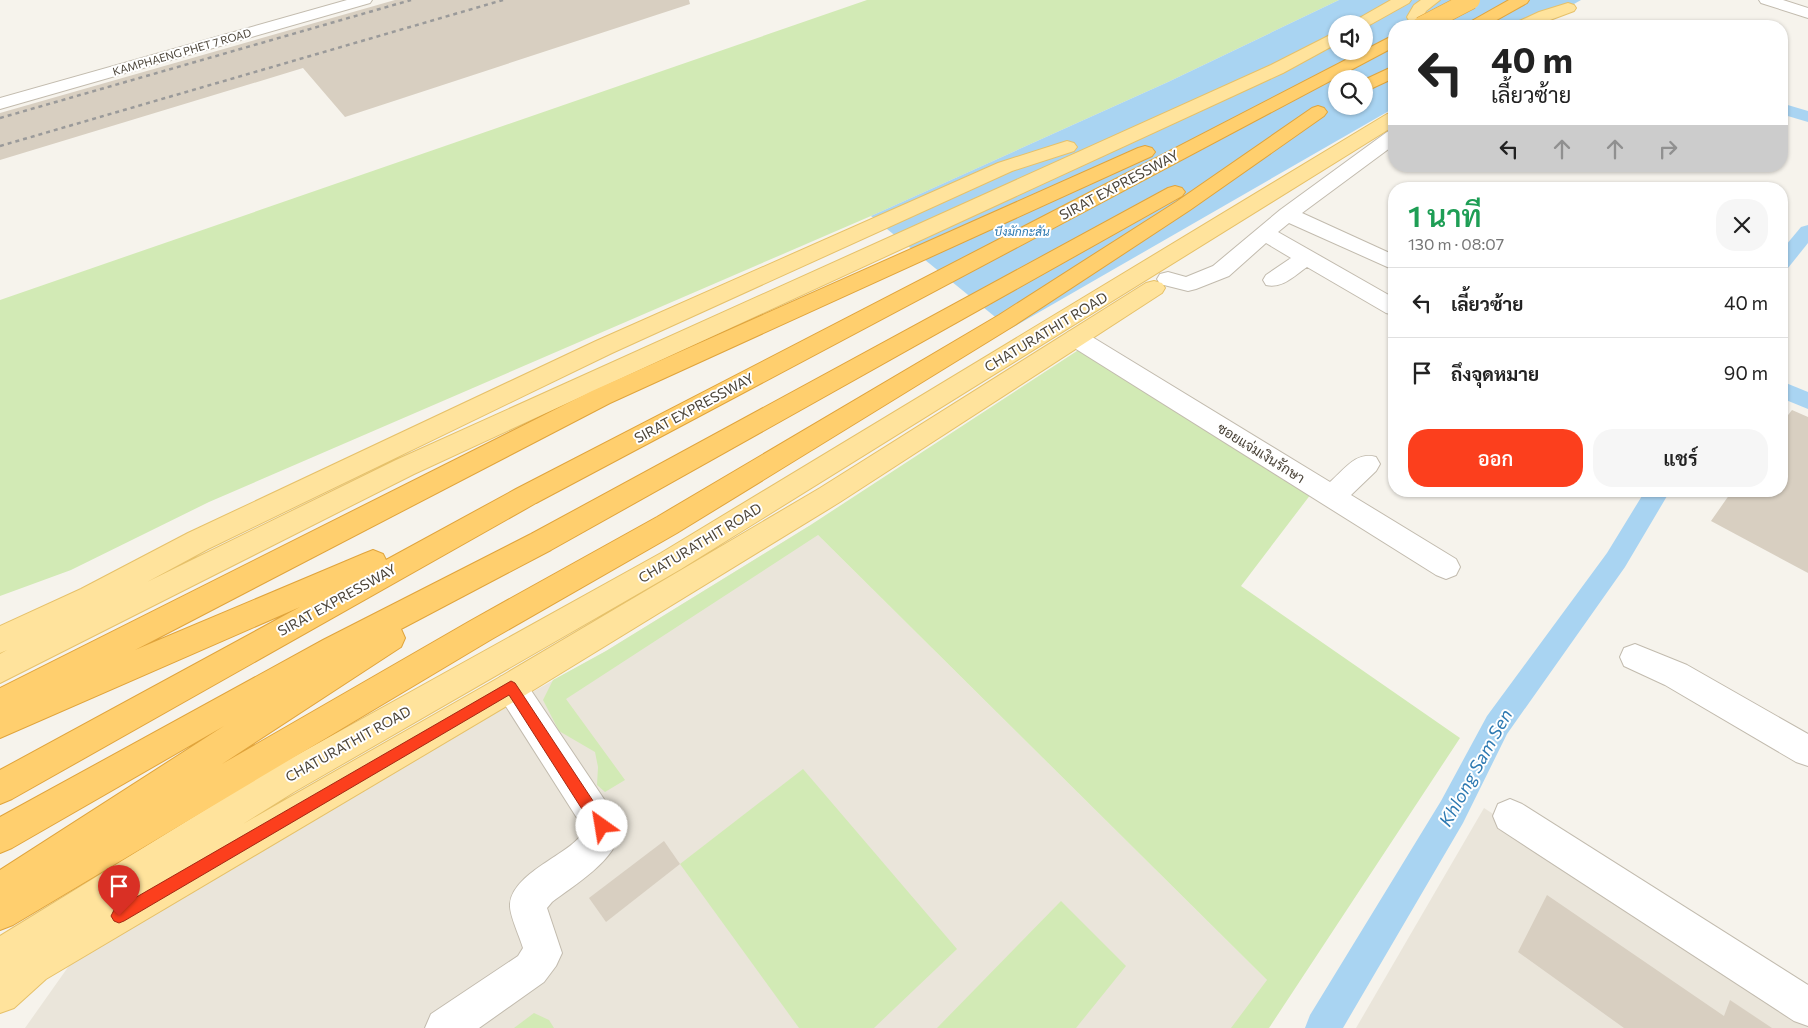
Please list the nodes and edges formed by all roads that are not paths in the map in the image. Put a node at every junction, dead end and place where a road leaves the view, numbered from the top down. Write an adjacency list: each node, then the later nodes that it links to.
1 (364, 0): 20 (street, KAMPHAENG PHET 7 ROAD)
2 (1403, 0): 9 (main road)
3 (1432, 0): 10 (main road)
4 (1471, 0): 11 (highway, bridge)
5 (1521, 0): 12 (highway)
6 (1767, 0): 8 (street)
7 (1571, 4): 13 (main road); 14 (main road)
8 (1808, 14)
9 (1373, 17)
10 (1416, 20)
11 (1433, 20)
12 (1485, 20)
13 (1533, 20)
14 (1552, 20)
15 (1328, 41): 22 (main road)
16 (1388, 43): 17 (highway, SIRAT EXPRESSWAY)
17 (1343, 67): 35 (highway, SIRAT EXPRESSWAY); 43 (highway)
18 (1388, 74): 19 (highway)
19 (1373, 82)
20 (0, 104)
21 (1327, 107): 37 (highway); 50 (highway)
22 (1182, 111): 39 (main road); 41 (main road)
23 (1388, 122): 25 (main road, CHATURATHIT ROAD)
24 (1388, 140): 26 (street)
25 (1288, 184): 30 (main road); 51 (main road, CHATURATHIT ROAD)
26 (1287, 214): 27 (street); 29 (street)
27 (1264, 233): 28 (street); 30 (street)
28 (1306, 258): 31 (street); 32 (street)
29 (1388, 260)
30 (1168, 278): 33 (main road)
31 (1274, 280)
32 (1388, 305)
33 (1076, 338): 36 (street, ซอยแจ่มเงินรักษา); 42 (main road)
34 (1367, 464): 36 (street)
35 (526, 496): 44 (highway); 46 (highway, SIRAT EXPRESSWAY)
36 (1332, 497): 38 (street, ซอยแจ่มเงินรักษา)
37 (541, 542): 48 (highway); 49 (highway)
38 (1446, 567)
39 (0, 640)
40 (1635, 657): 45 (street)
41 (0, 669)
42 (511, 687): 52 (main road); 54 (street)
43 (0, 703)
44 (0, 723)
45 (1808, 750)
46 (0, 788)
47 (1510, 816): 53 (street)
48 (0, 836)
49 (0, 891)
50 (0, 912)
51 (0, 957)
52 (0, 994)
53 (1808, 1007)
54 (445, 1028)

